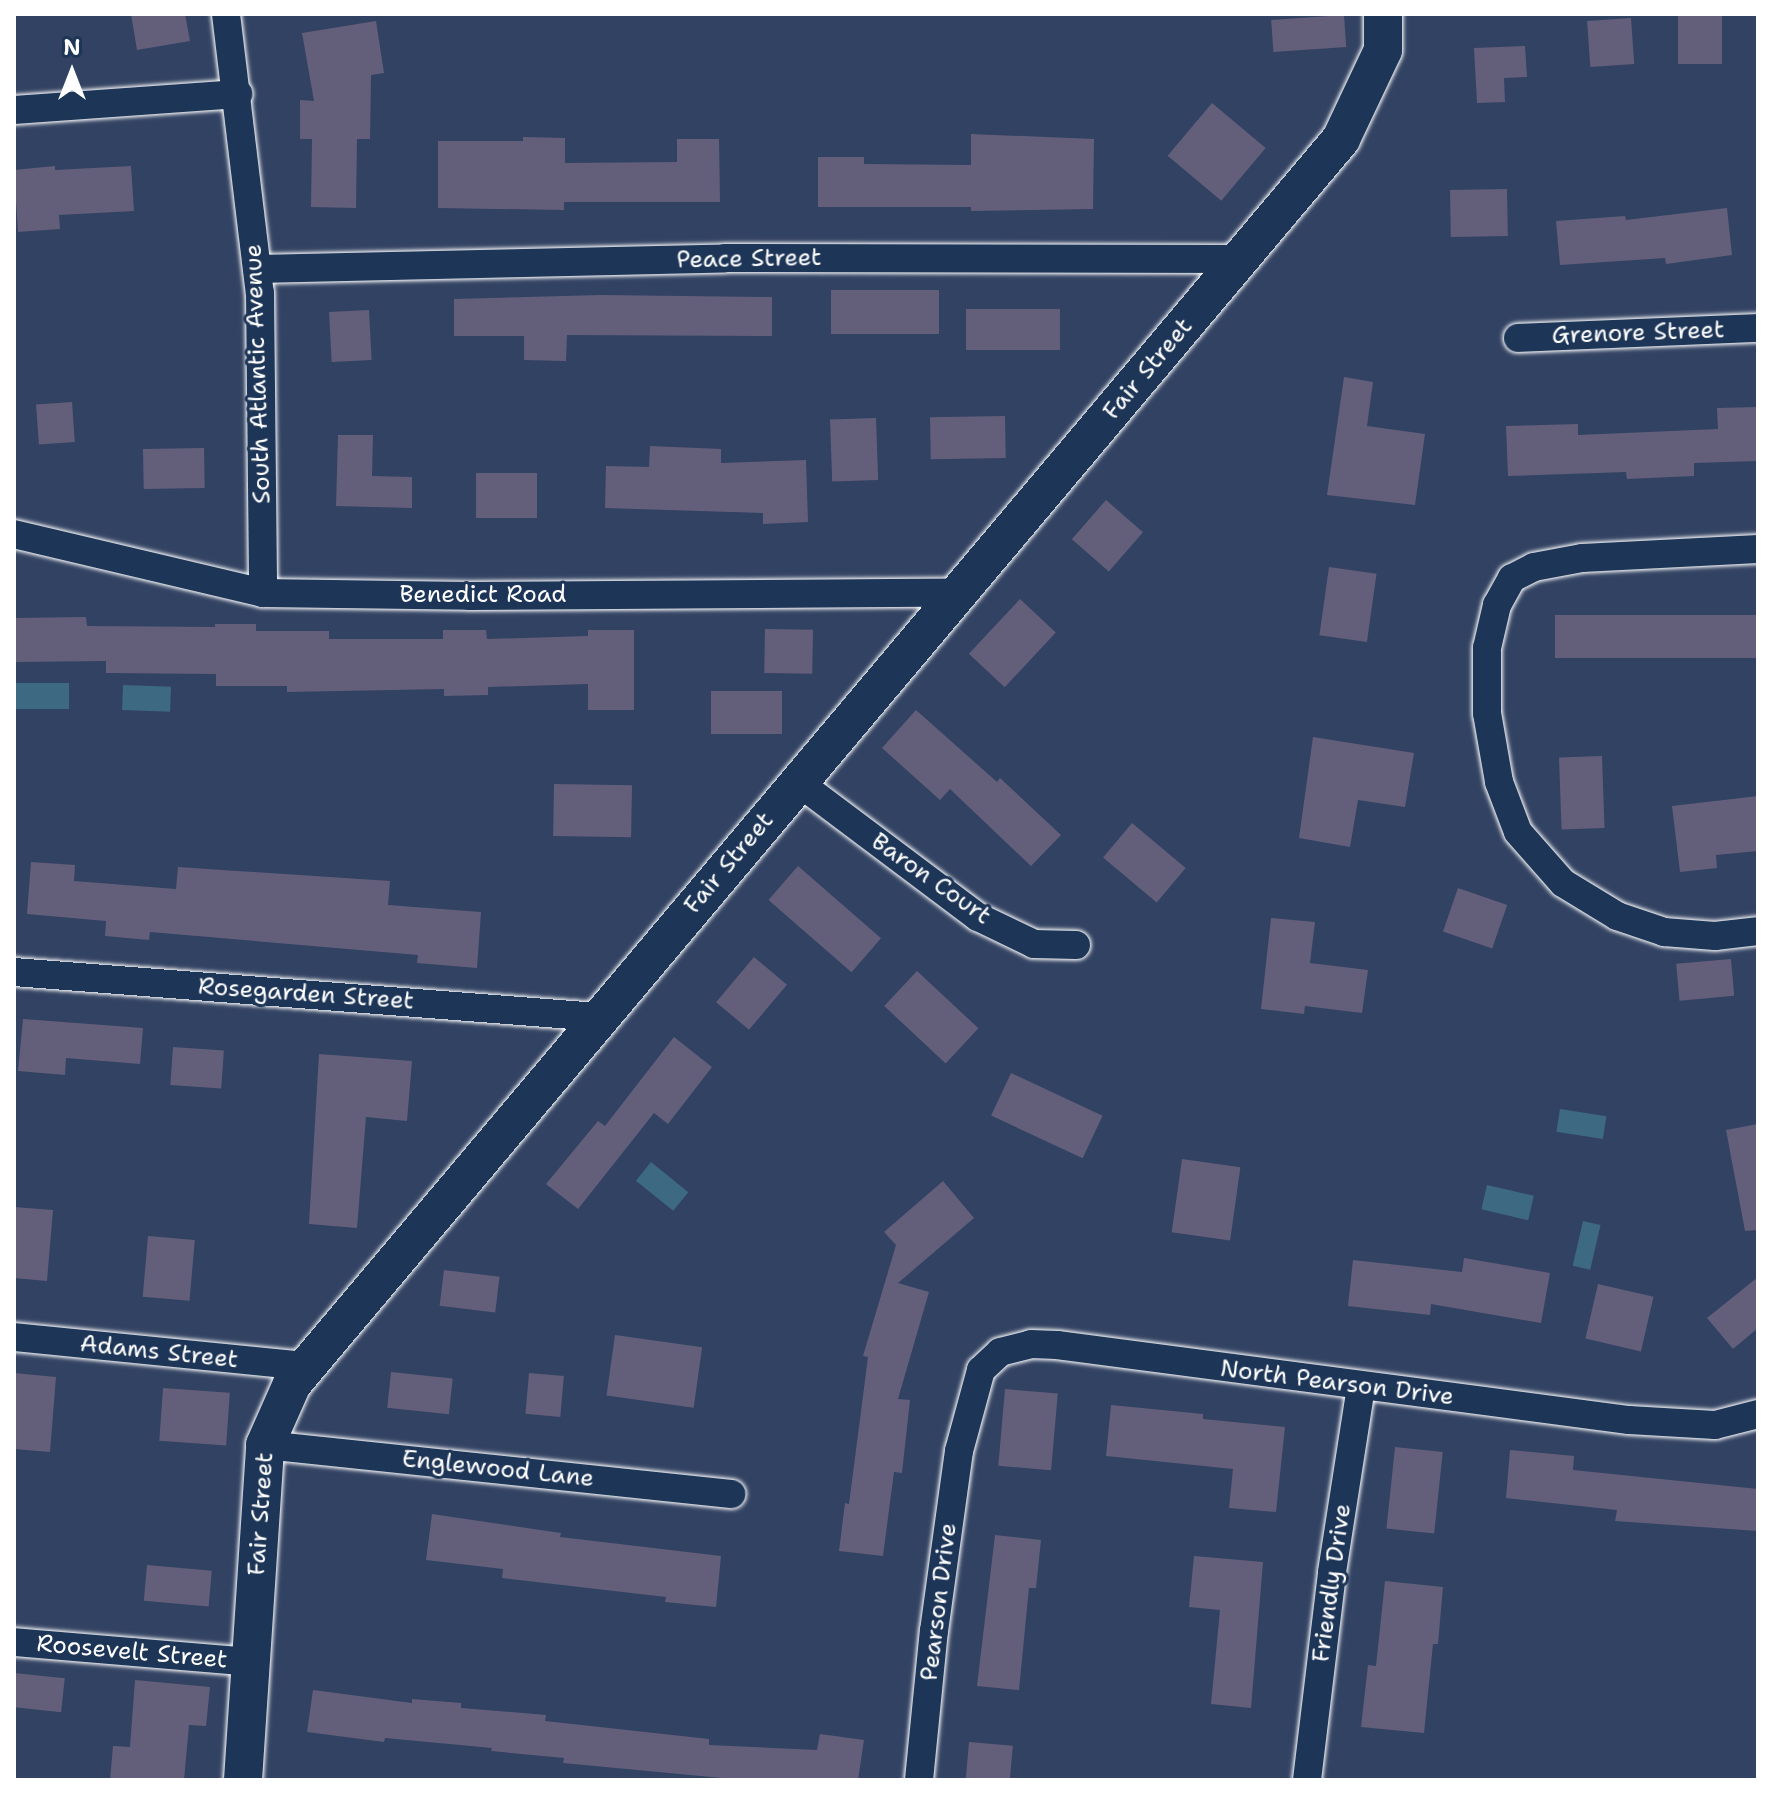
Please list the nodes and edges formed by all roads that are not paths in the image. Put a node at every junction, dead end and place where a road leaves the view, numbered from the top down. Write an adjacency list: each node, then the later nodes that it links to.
1 (226, 14): 3 (street, South Atlantic Avenue)
2 (1383, 14): 5 (street, Fair Street)
3 (238, 94): 4 (street); 6 (street, South Atlantic Avenue)
4 (14, 110)
5 (1240, 259): 6 (street, Peace Street); 12 (street, Fair Street)
6 (257, 269): 11 (street, South Atlantic Avenue)
7 (1758, 328): 8 (street, Grenore Street)
8 (1518, 338)
9 (14, 534): 11 (street, Benedict Road)
10 (1758, 549): 14 (street)
11 (263, 593): 12 (street, Benedict Road)
12 (959, 593): 13 (street, Fair Street)
13 (798, 782): 15 (street, Baron Court); 17 (street, Fair Street)
14 (1758, 931)
15 (1076, 945)
16 (14, 972): 17 (street, Rosegarden Street)
17 (598, 1017): 19 (street, Fair Street)
18 (14, 1337): 19 (street, Adams Street)
19 (304, 1366): 23 (street, Fair Street)
20 (1361, 1387): 21 (street, North Pearson Drive); 22 (street, North Pearson Drive); 29 (street, Friendly Drive)
21 (1758, 1414)
22 (965, 1425): 28 (street, Pearson Drive)
23 (265, 1445): 24 (street, Englewood Lane); 26 (street, Fair Street)
24 (731, 1494)
25 (14, 1642): 26 (street, Roosevelt Street)
26 (251, 1662): 27 (street, Fair Street)
27 (243, 1780)
28 (919, 1780)
29 (1307, 1780)

